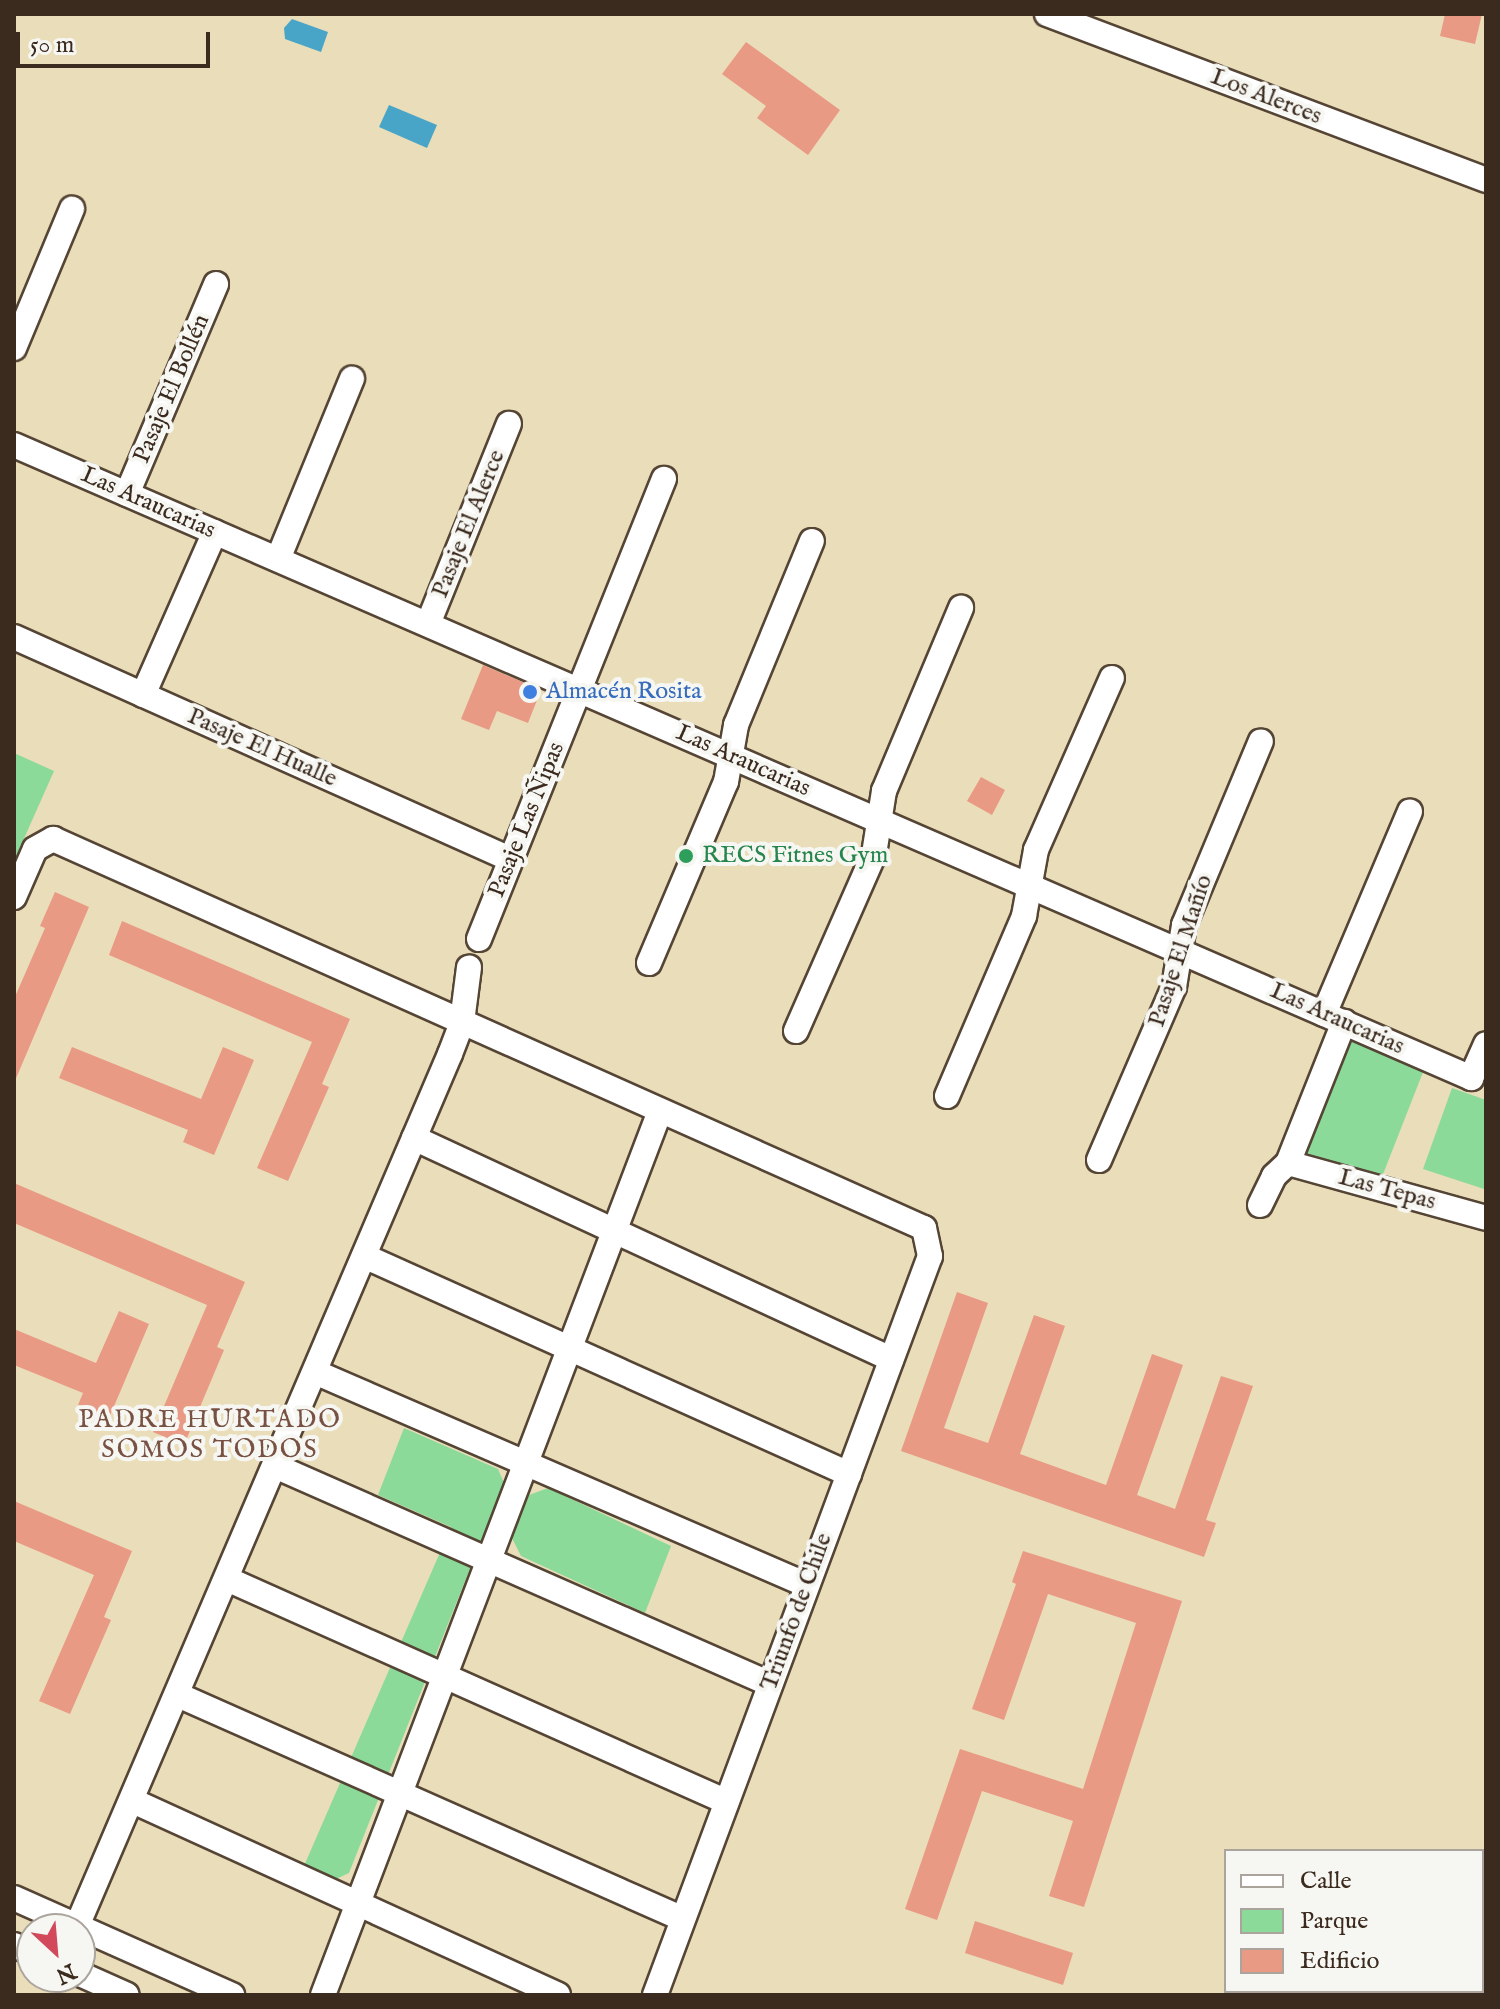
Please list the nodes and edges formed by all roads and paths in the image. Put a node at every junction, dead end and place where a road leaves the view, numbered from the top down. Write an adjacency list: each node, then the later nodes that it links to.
1 (1047, 14): 2 (street, Los Alerces)
2 (1486, 180)
3 (72, 209): 5 (street)
4 (216, 284): 10 (street, Pasaje El Bollén)
5 (14, 348)
6 (352, 379): 13 (street)
7 (509, 424): 15 (street, Pasaje El Alerce)
8 (14, 445): 10 (street, Las Araucarias)
9 (664, 479): 18 (street, Pasaje Las Ñipas)
10 (127, 494): 11 (street, Las Araucarias)
11 (215, 532): 13 (street, Las Araucarias); 19 (street)
12 (812, 541): 21 (street)
13 (278, 559): 15 (street, Las Araucarias)
14 (961, 608): 23 (street)
15 (428, 624): 18 (street, Las Araucarias)
16 (14, 637): 19 (street, Pasaje El Hualle)
17 (1112, 678): 25 (street)
18 (580, 690): 21 (street, Las Araucarias); 24 (street, Pasaje Las Ñipas)
19 (143, 695): 24 (street, Pasaje El Hualle)
20 (1261, 741): 28 (street, Pasaje El Mañío)
21 (730, 756): 23 (street, Las Araucarias); 29 (street)
22 (1410, 811): 31 (street)
23 (879, 820): 25 (street, Las Araucarias); 33 (street)
24 (510, 859): 27 (street, Pasaje Las Ñipas)
25 (1029, 886): 28 (street, Las Araucarias); 36 (street)
26 (14, 897): 32 (street)
27 (479, 939)
28 (1180, 951): 31 (street, Las Araucarias); 39 (street, Pasaje El Mañío)
29 (649, 963)
30 (469, 967): 32 (street)
31 (1334, 1018): 35 (street, Las Araucarias); 40 (street)
32 (462, 1022): 37 (street); 38 (street)
33 (796, 1031)
34 (1486, 1044): 35 (street)
35 (1478, 1075)
36 (947, 1096)
37 (660, 1111): 43 (street); 46 (street, Triunfo de Chile)
38 (414, 1138): 43 (street); 44 (street)
39 (1099, 1160)
40 (1288, 1163): 41 (street); 42 (street, Las Tepas)
41 (1260, 1205)
42 (1486, 1218)
43 (614, 1231): 45 (street); 46 (street)
44 (364, 1256): 45 (street); 47 (street)
45 (569, 1348): 48 (street); 50 (street)
46 (891, 1359): 50 (street, Triunfo de Chile)
47 (315, 1372): 48 (street); 49 (street)
48 (526, 1463): 51 (street); 53 (street)
49 (275, 1466): 51 (street); 52 (street)
50 (849, 1474): 53 (street, Triunfo de Chile)
51 (489, 1560): 54 (street); 55 (street)
52 (227, 1579): 54 (street); 56 (street)
53 (807, 1585): 55 (street, Triunfo de Chile)
54 (445, 1676): 57 (street); 59 (street)
55 (770, 1684): 59 (street, Triunfo de Chile)
56 (178, 1695): 57 (street); 58 (street)
57 (400, 1793): 61 (street); 64 (street)
58 (133, 1801): 61 (street); 63 (street)
59 (727, 1802): 64 (street, Triunfo de Chile)
60 (14, 1898): 62 (street)
61 (358, 1904): 69 (street); 70 (street)
62 (48, 1913)
63 (83, 1913)
64 (683, 1919): 71 (street, Triunfo de Chile)
65 (96, 1934): 68 (street)
66 (101, 1990): 67 (street)
67 (127, 1995)
68 (232, 1995)
69 (323, 1995)
70 (558, 1995)
71 (655, 1995)

